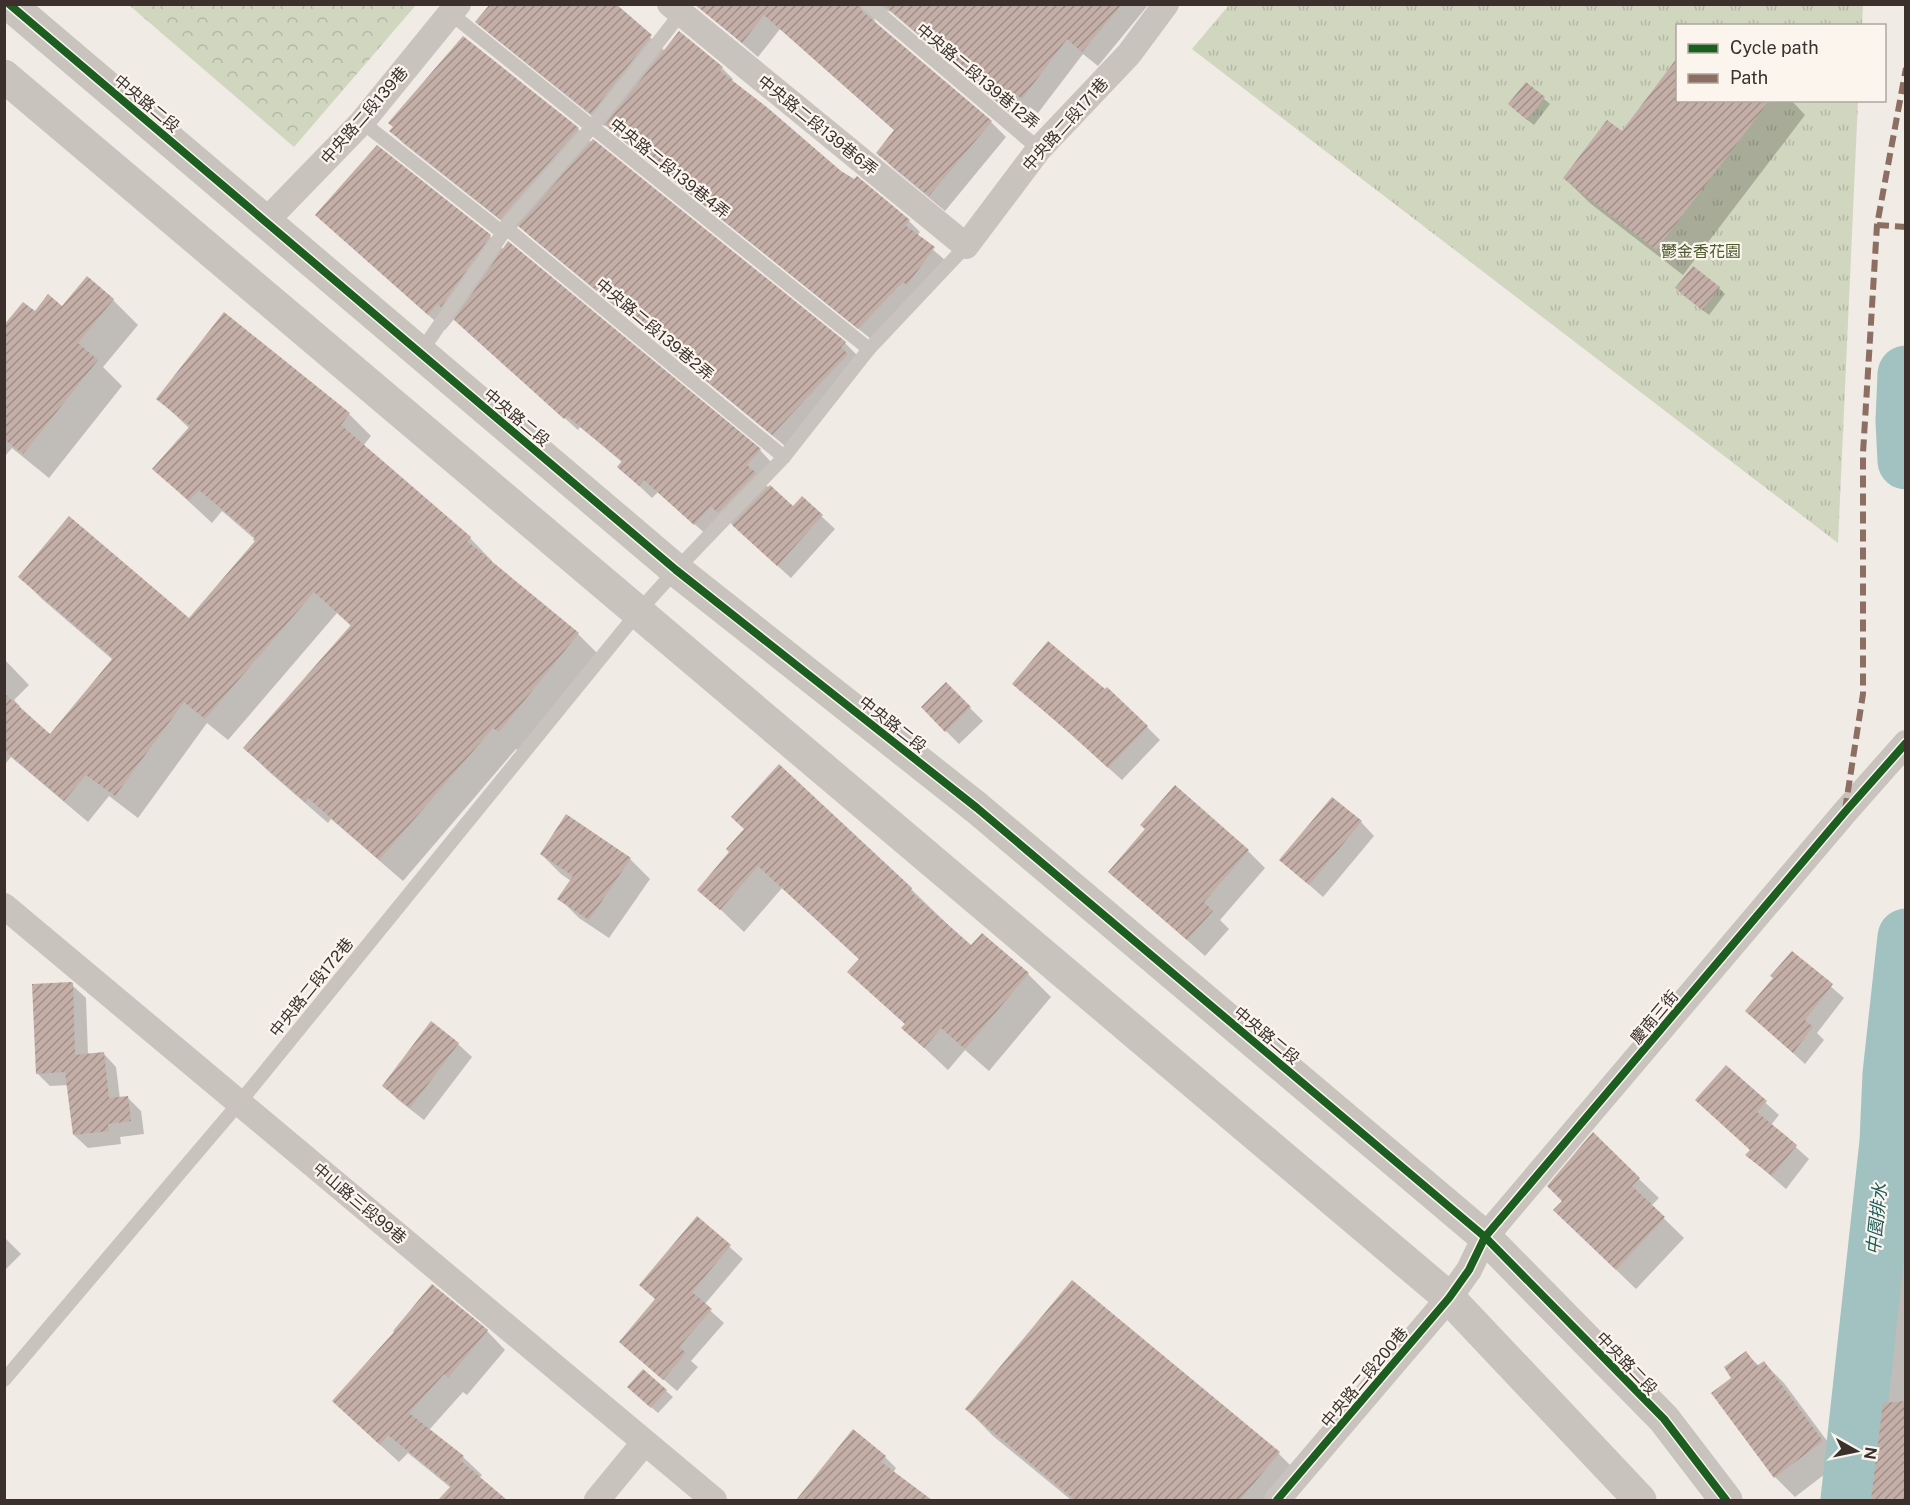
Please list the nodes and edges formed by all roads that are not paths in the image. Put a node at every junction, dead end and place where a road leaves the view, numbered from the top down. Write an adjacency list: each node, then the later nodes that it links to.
1 (9, 4): 10 (street, 中央路二段)
2 (868, 4): 9 (lane, 中央路二段139巷12弄)
3 (1166, 4): 9 (street, 中央路二段171巷)
4 (454, 9): 7 (street, 中央路二段139巷); 8 (lane, 中央路二段139巷4弄)
5 (675, 9): 8 (lane); 12 (street, 中央路二段139巷6弄)
6 (4, 76): 17 (street)
7 (362, 122): 10 (street, 中央路二段139巷); 11 (lane, 中央路二段139巷2弄)
8 (592, 127): 11 (lane); 13 (lane, 中央路二段139巷4弄)
9 (1039, 149): 12 (street, 中央路二段171巷)
10 (266, 221): 14 (street, 中央路二段)
11 (504, 230): 14 (lane); 15 (lane, 中央路二段139巷2弄)
12 (966, 246): 13 (lane, 中央路二段172巷)
13 (869, 349): 15 (lane, 中央路二段172巷)
14 (420, 353): 16 (street, 中央路二段)
15 (784, 458): 16 (lane, 中央路二段172巷)
16 (676, 570): 17 (lane, 中央路二段172巷); 21 (street, 中央路二段)
17 (639, 611): 20 (lane, 中央路二段172巷); 23 (street)
18 (1905, 743): 21 (street, 慶南三街)
19 (4, 906): 20 (street, 中山路三段99巷)
20 (240, 1101): 24 (lane, 中央路二段172巷); 25 (street, 中山路三段99巷)
21 (1485, 1237): 22 (street, 慶南三街); 30 (street, 中央路二段)
22 (1470, 1270): 23 (street, 中央路二段200巷)
23 (1449, 1298): 28 (street, 中央路二段200巷); 29 (street)
24 (4, 1380)
25 (644, 1443): 26 (street); 27 (street, 中山路三段99巷)
26 (597, 1500)
27 (714, 1500)
28 (1276, 1500)
29 (1640, 1500)
30 (1726, 1500)

